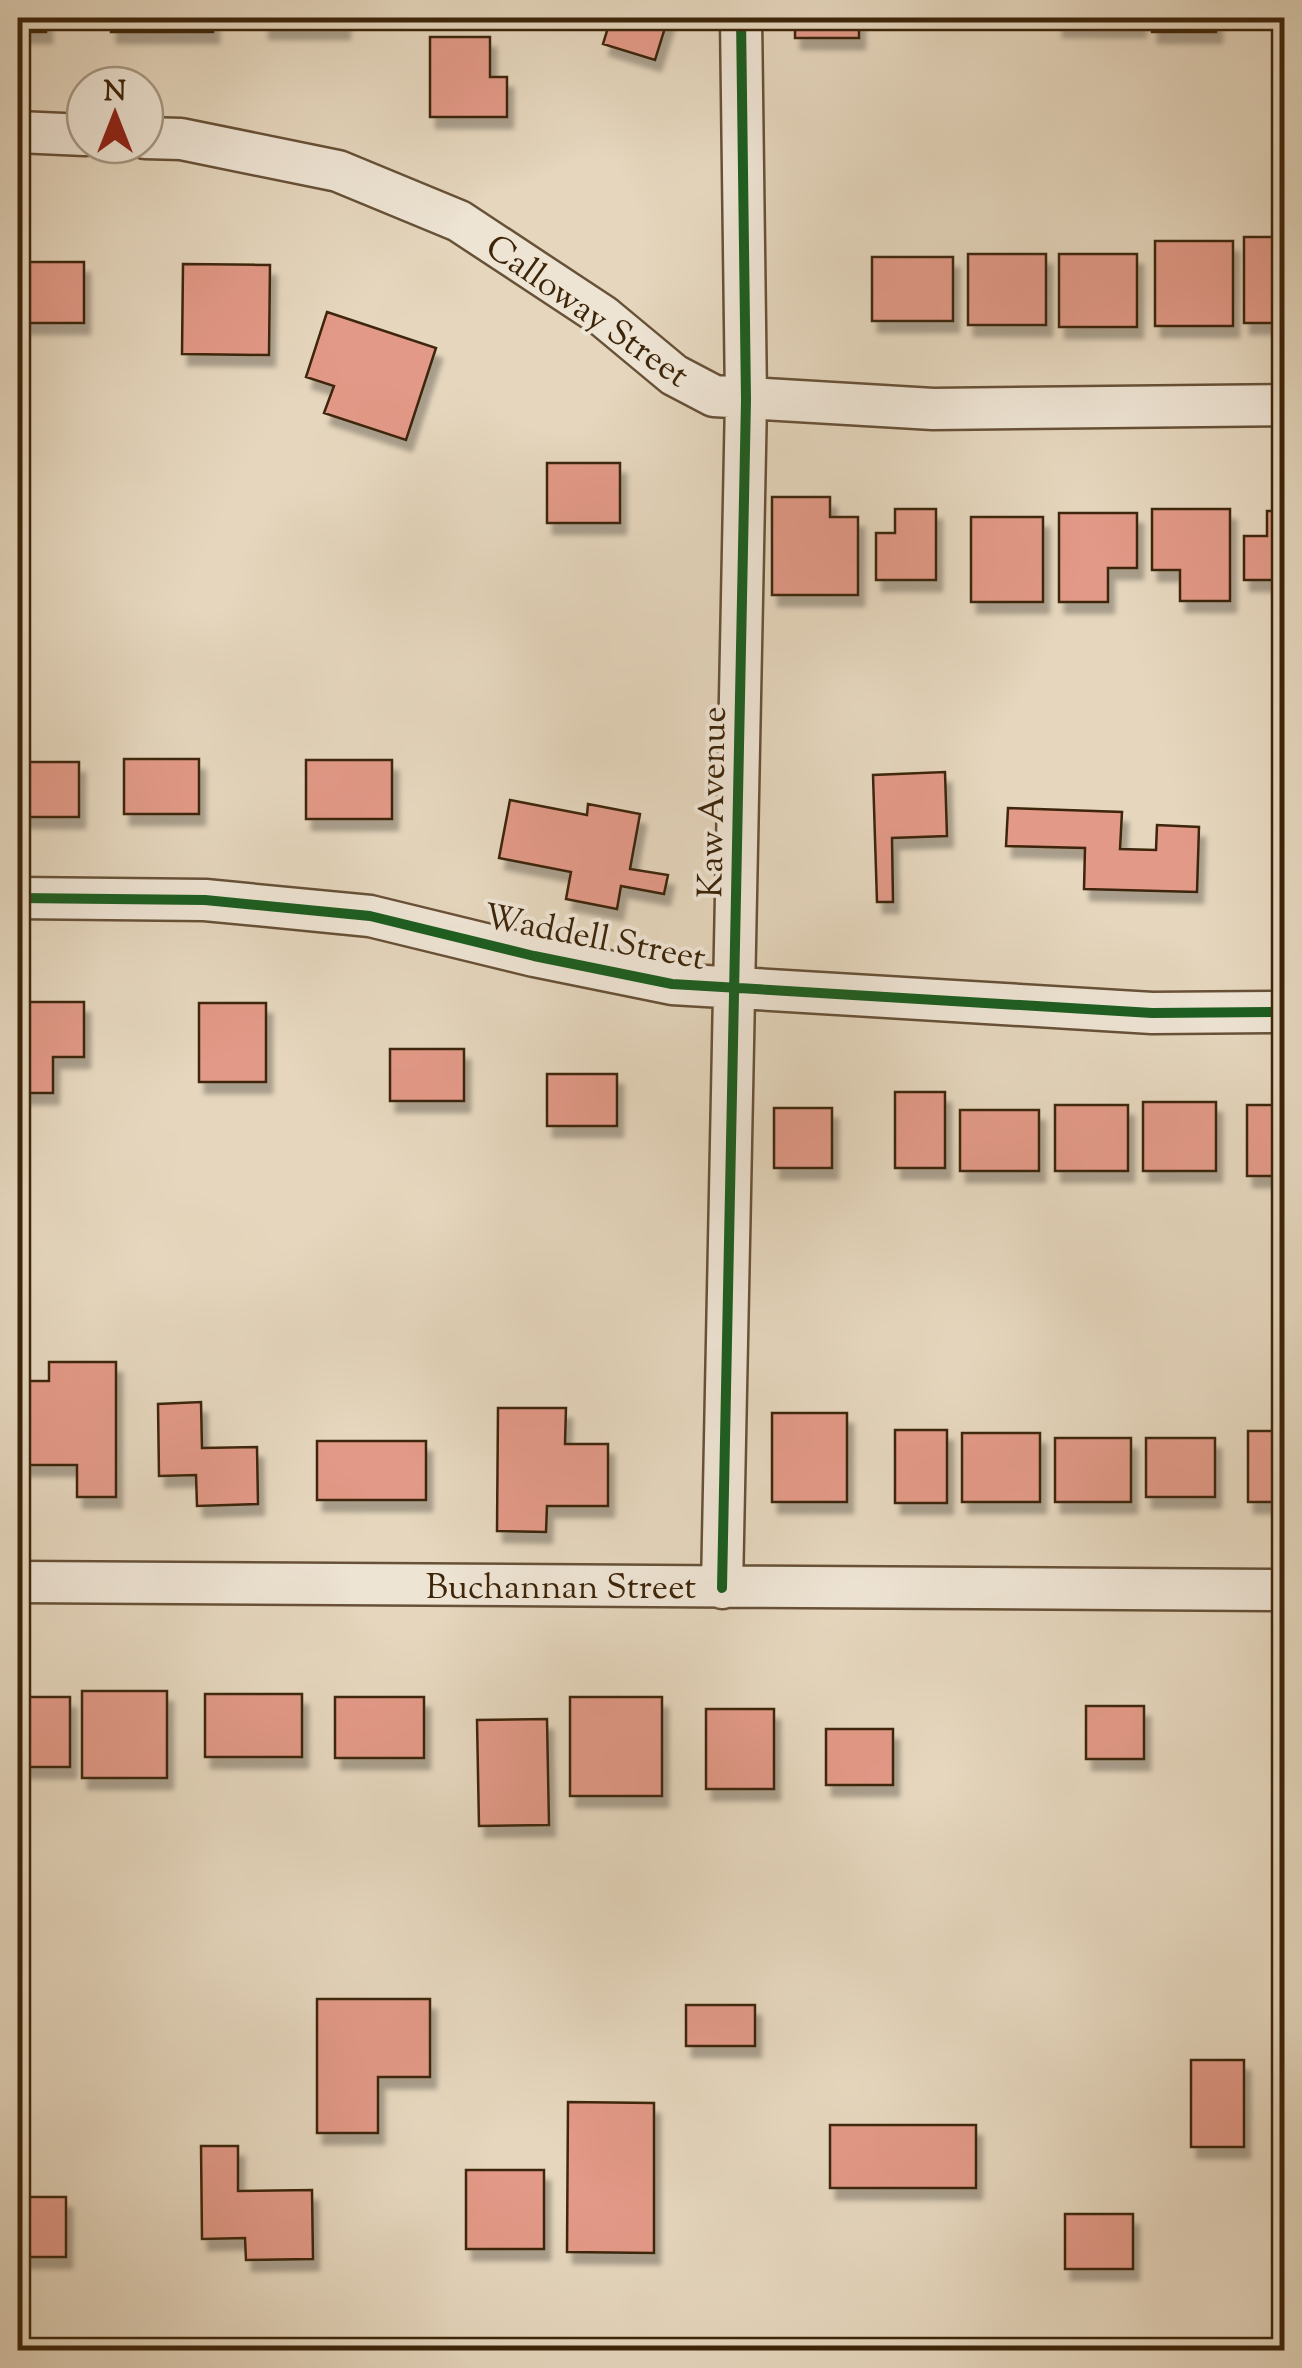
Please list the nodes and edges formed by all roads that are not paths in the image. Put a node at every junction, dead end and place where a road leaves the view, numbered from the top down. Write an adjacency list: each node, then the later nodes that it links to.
1 (742, 18): 5 (street, Kaw Avenue)
2 (18, 132): 3 (street)
3 (65, 134)
4 (165, 139): 5 (street, Calloway Street)
5 (746, 400): 6 (street, Calloway Street); 8 (street, Kaw Avenue)
6 (1284, 405)
7 (18, 898): 8 (street, Waddell Street)
8 (735, 988): 9 (street, Waddell Street); 11 (street, Kaw Avenue)
9 (1284, 1012)
10 (18, 1582): 11 (street, Buchannan Street)
11 (722, 1588): 12 (street, Buchannan Street)
12 (1284, 1590)

